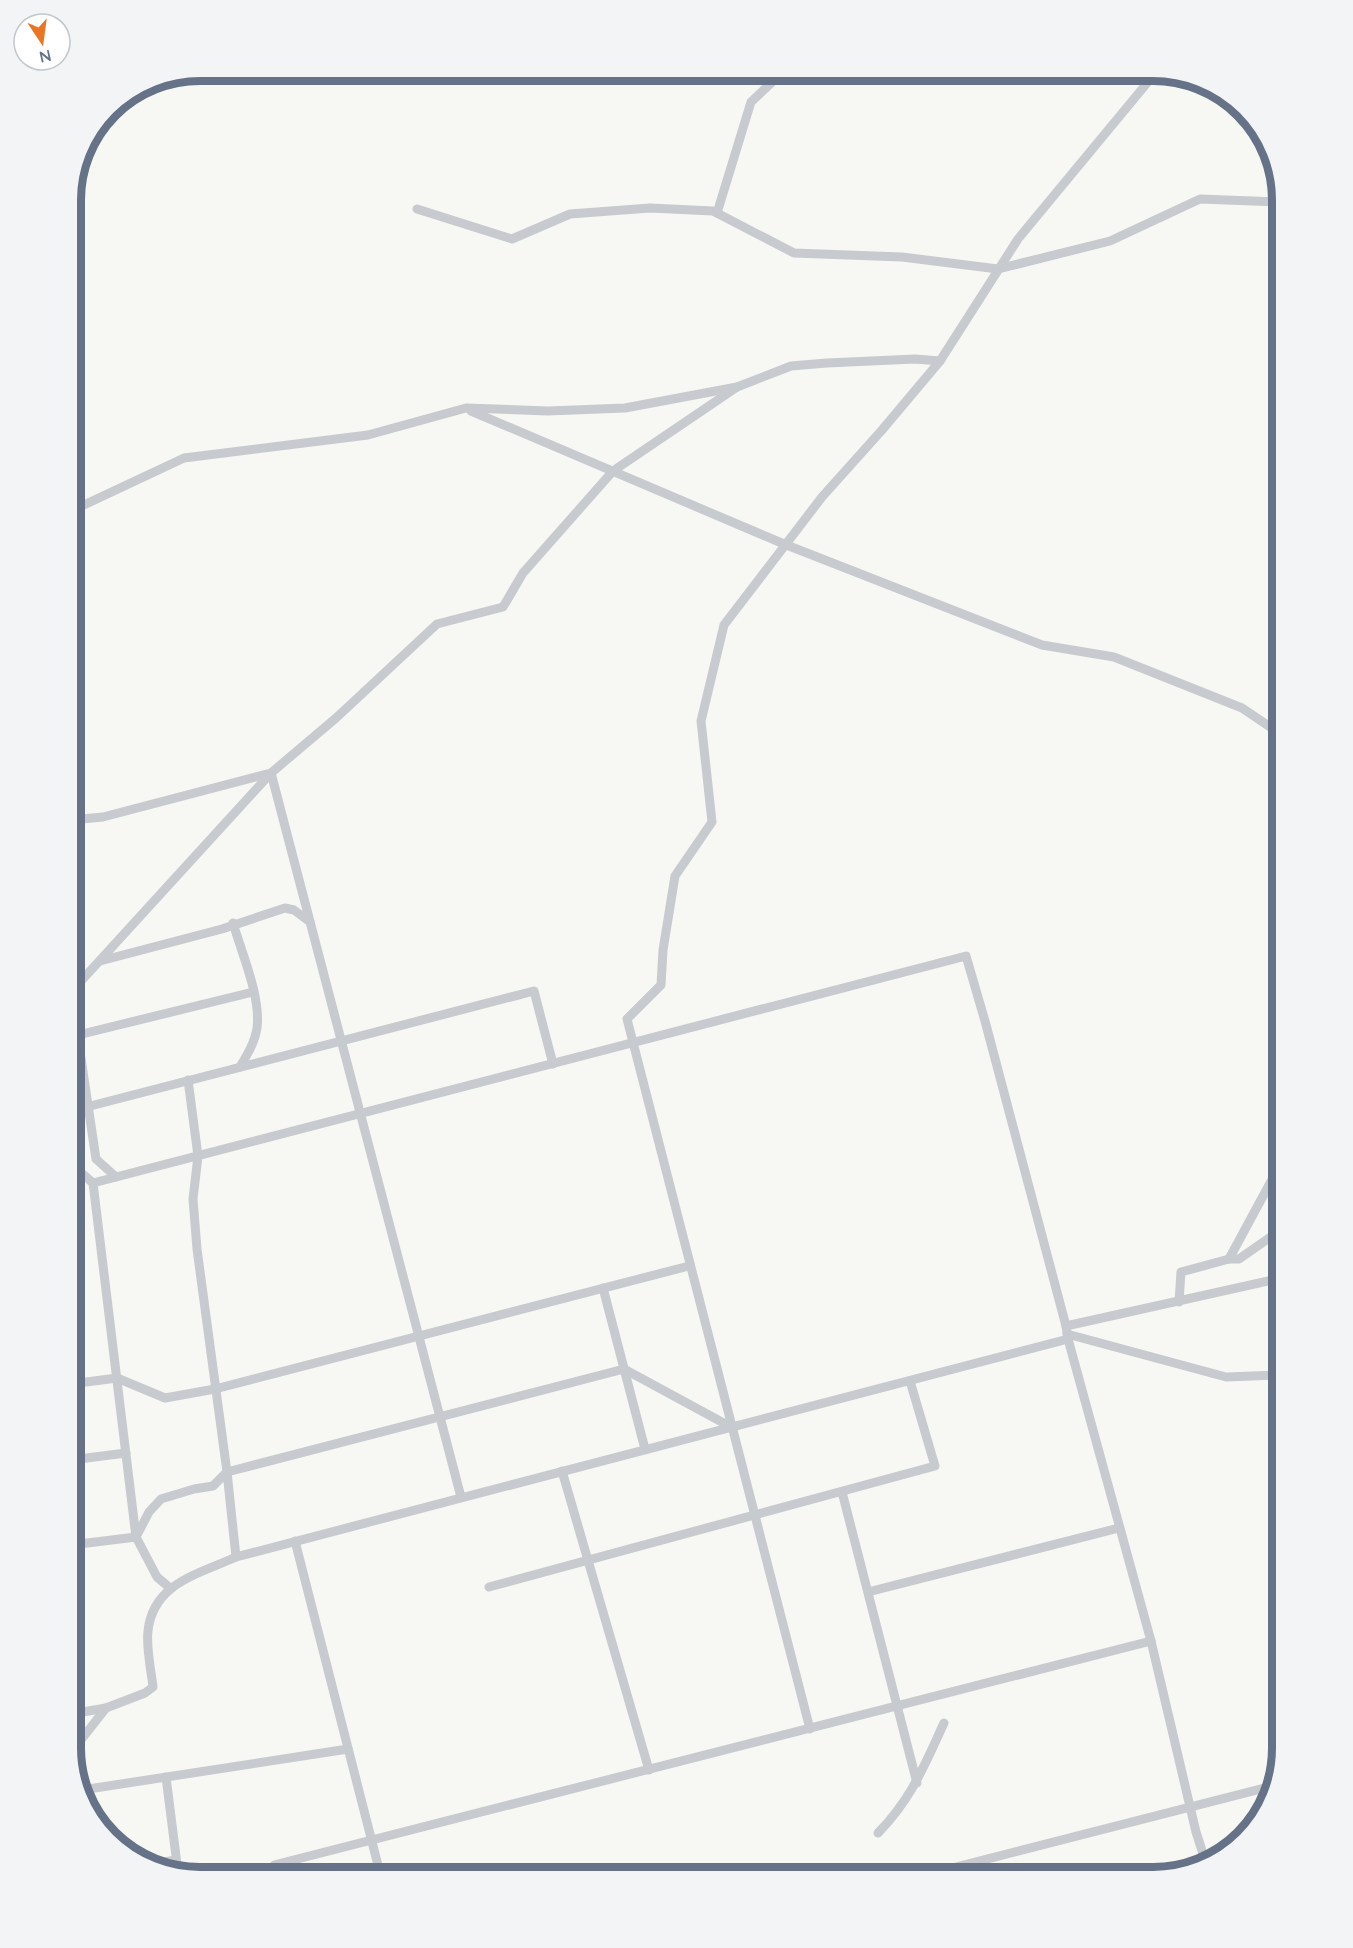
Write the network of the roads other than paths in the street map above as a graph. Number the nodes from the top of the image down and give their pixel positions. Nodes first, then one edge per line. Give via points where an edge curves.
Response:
1 (773, 81) edge
2 (1148, 81) edge
3 (1272, 202) edge
4 (417, 209) dead end
5 (717, 213) junction
6 (998, 270) junction
7 (940, 361) junction
8 (737, 387) junction
9 (466, 408) junction
10 (613, 471) junction
11 (81, 506) edge
12 (784, 544) junction
13 (1272, 728) edge
14 (271, 772) junction
15 (81, 819) edge
16 (310, 922) junction
17 (233, 923) junction
18 (99, 962) junction
19 (81, 981) edge
20 (253, 992) junction
21 (81, 1034) edge
22 (342, 1041) junction
23 (632, 1043) junction
24 (81, 1056) edge
25 (553, 1064) junction
26 (240, 1067) junction
27 (188, 1080) junction
28 (88, 1106) junction
29 (81, 1108) edge
30 (361, 1114) junction
31 (198, 1156) junction
32 (81, 1173) edge
33 (116, 1177) junction
34 (1272, 1179) edge
35 (93, 1183) junction
36 (1272, 1236) edge
37 (1229, 1259) junction
38 (689, 1266) junction
39 (1272, 1280) edge
40 (603, 1288) junction
41 (1179, 1302) junction
42 (1067, 1333) junction
43 (419, 1336) junction
44 (624, 1369) junction
45 (1272, 1375) edge
46 (117, 1378) junction
47 (910, 1381) junction
48 (81, 1383) edge
49 (215, 1389) junction
50 (440, 1417) junction
51 (731, 1427) junction
52 (645, 1449) junction
53 (126, 1453) junction
54 (81, 1459) edge
55 (562, 1471) junction
56 (227, 1472) junction
57 (842, 1492) junction
58 (460, 1497) junction
59 (754, 1514) junction
60 (1119, 1528) junction
61 (136, 1537) junction
62 (295, 1541) junction
63 (81, 1544) edge
64 (236, 1557) junction
65 (587, 1559) junction
66 (489, 1587) dead end
67 (170, 1588) junction
68 (868, 1593) junction
69 (1151, 1641) junction
70 (897, 1706) junction
71 (106, 1708) junction
72 (81, 1712) edge
73 (944, 1723) dead end
74 (810, 1729) junction
75 (81, 1740) edge
76 (348, 1749) junction
77 (649, 1770) junction
78 (166, 1777) junction
79 (917, 1783) junction
80 (1265, 1788) edge
81 (89, 1789) edge
82 (1191, 1808) junction
83 (878, 1833) dead end
84 (372, 1842) junction
85 (1204, 1855) edge
86 (176, 1860) junction
87 (165, 1862) edge
88 (177, 1865) edge
89 (274, 1867) edge
90 (378, 1867) edge
91 (957, 1867) edge

1 - 5 street via 751,102
2 - 6 street via 1018,239
3 - 6 street via 1200,199 1110,241
4 - 5 street via 512,238 570,214 650,208
5 - 6 street via 794,253 902,256
6 - 7 street
7 - 8 street via 791,366
7 - 12 street
8 - 9 street via 625,408
8 - 10 street
9 - 10 street
9 - 11 street via 368,435 184,458
10 - 12 street
10 - 14 street via 523,573 503,607 437,624
12 - 13 street via 1042,645 1114,657 1242,708
12 - 23 street via 724,625 701,721 712,822 675,876 661,985 627,1019
14 - 15 street via 103,817
14 - 16 street
14 - 18 street
16 - 17 street via 294,909 285,908
16 - 22 street
17 - 18 street
17 - 20 street
18 - 19 street
20 - 21 street
20 - 26 street via 257,1030
22 - 25 street via 534,991
22 - 26 street
22 - 30 street
23 - 25 street
23 - 38 street
23 - 42 street via 966,956
24 - 28 street
25 - 30 street
26 - 27 street
27 - 28 street
27 - 31 street
28 - 29 street
28 - 33 street via 96,1159
30 - 31 street
30 - 43 street
31 - 33 street
31 - 49 street via 193,1199
32 - 35 street
33 - 35 street
34 - 37 street
35 - 46 street
36 - 37 street via 1239,1259
37 - 41 street via 1181,1272
38 - 40 street
38 - 51 street
39 - 41 street
40 - 43 street
40 - 44 street
41 - 42 street
42 - 45 street via 1226,1377
42 - 47 street
42 - 60 street
43 - 49 street
43 - 50 street
44 - 50 street
44 - 51 street
44 - 52 street
46 - 48 street
46 - 49 street via 165,1398
46 - 53 street
47 - 51 street
47 - 57 street via 935,1466
49 - 56 street
50 - 56 street
50 - 58 street
51 - 52 street
51 - 59 street
52 - 55 street
53 - 54 street
53 - 61 street
55 - 58 street
55 - 65 street
56 - 61 street via 213,1486 161,1499
56 - 64 street
57 - 59 street
57 - 68 street
58 - 62 street
59 - 65 street
59 - 74 street
60 - 68 street
60 - 69 street
61 - 63 street
61 - 67 street via 157,1577
62 - 64 street
62 - 76 street
64 - 67 street
65 - 66 street
65 - 77 street
67 - 71 street via 156,1602 148,1631 153,1687
68 - 70 street
69 - 70 street
69 - 82 street
70 - 74 street
70 - 79 street
71 - 72 street
71 - 75 street
73 - 79 street
74 - 77 street
76 - 78 street
76 - 84 street
77 - 84 street
78 - 81 street
78 - 86 street
79 - 83 street
80 - 82 street
82 - 85 street
82 - 91 street
84 - 89 street
84 - 90 street
86 - 87 street
86 - 88 street

